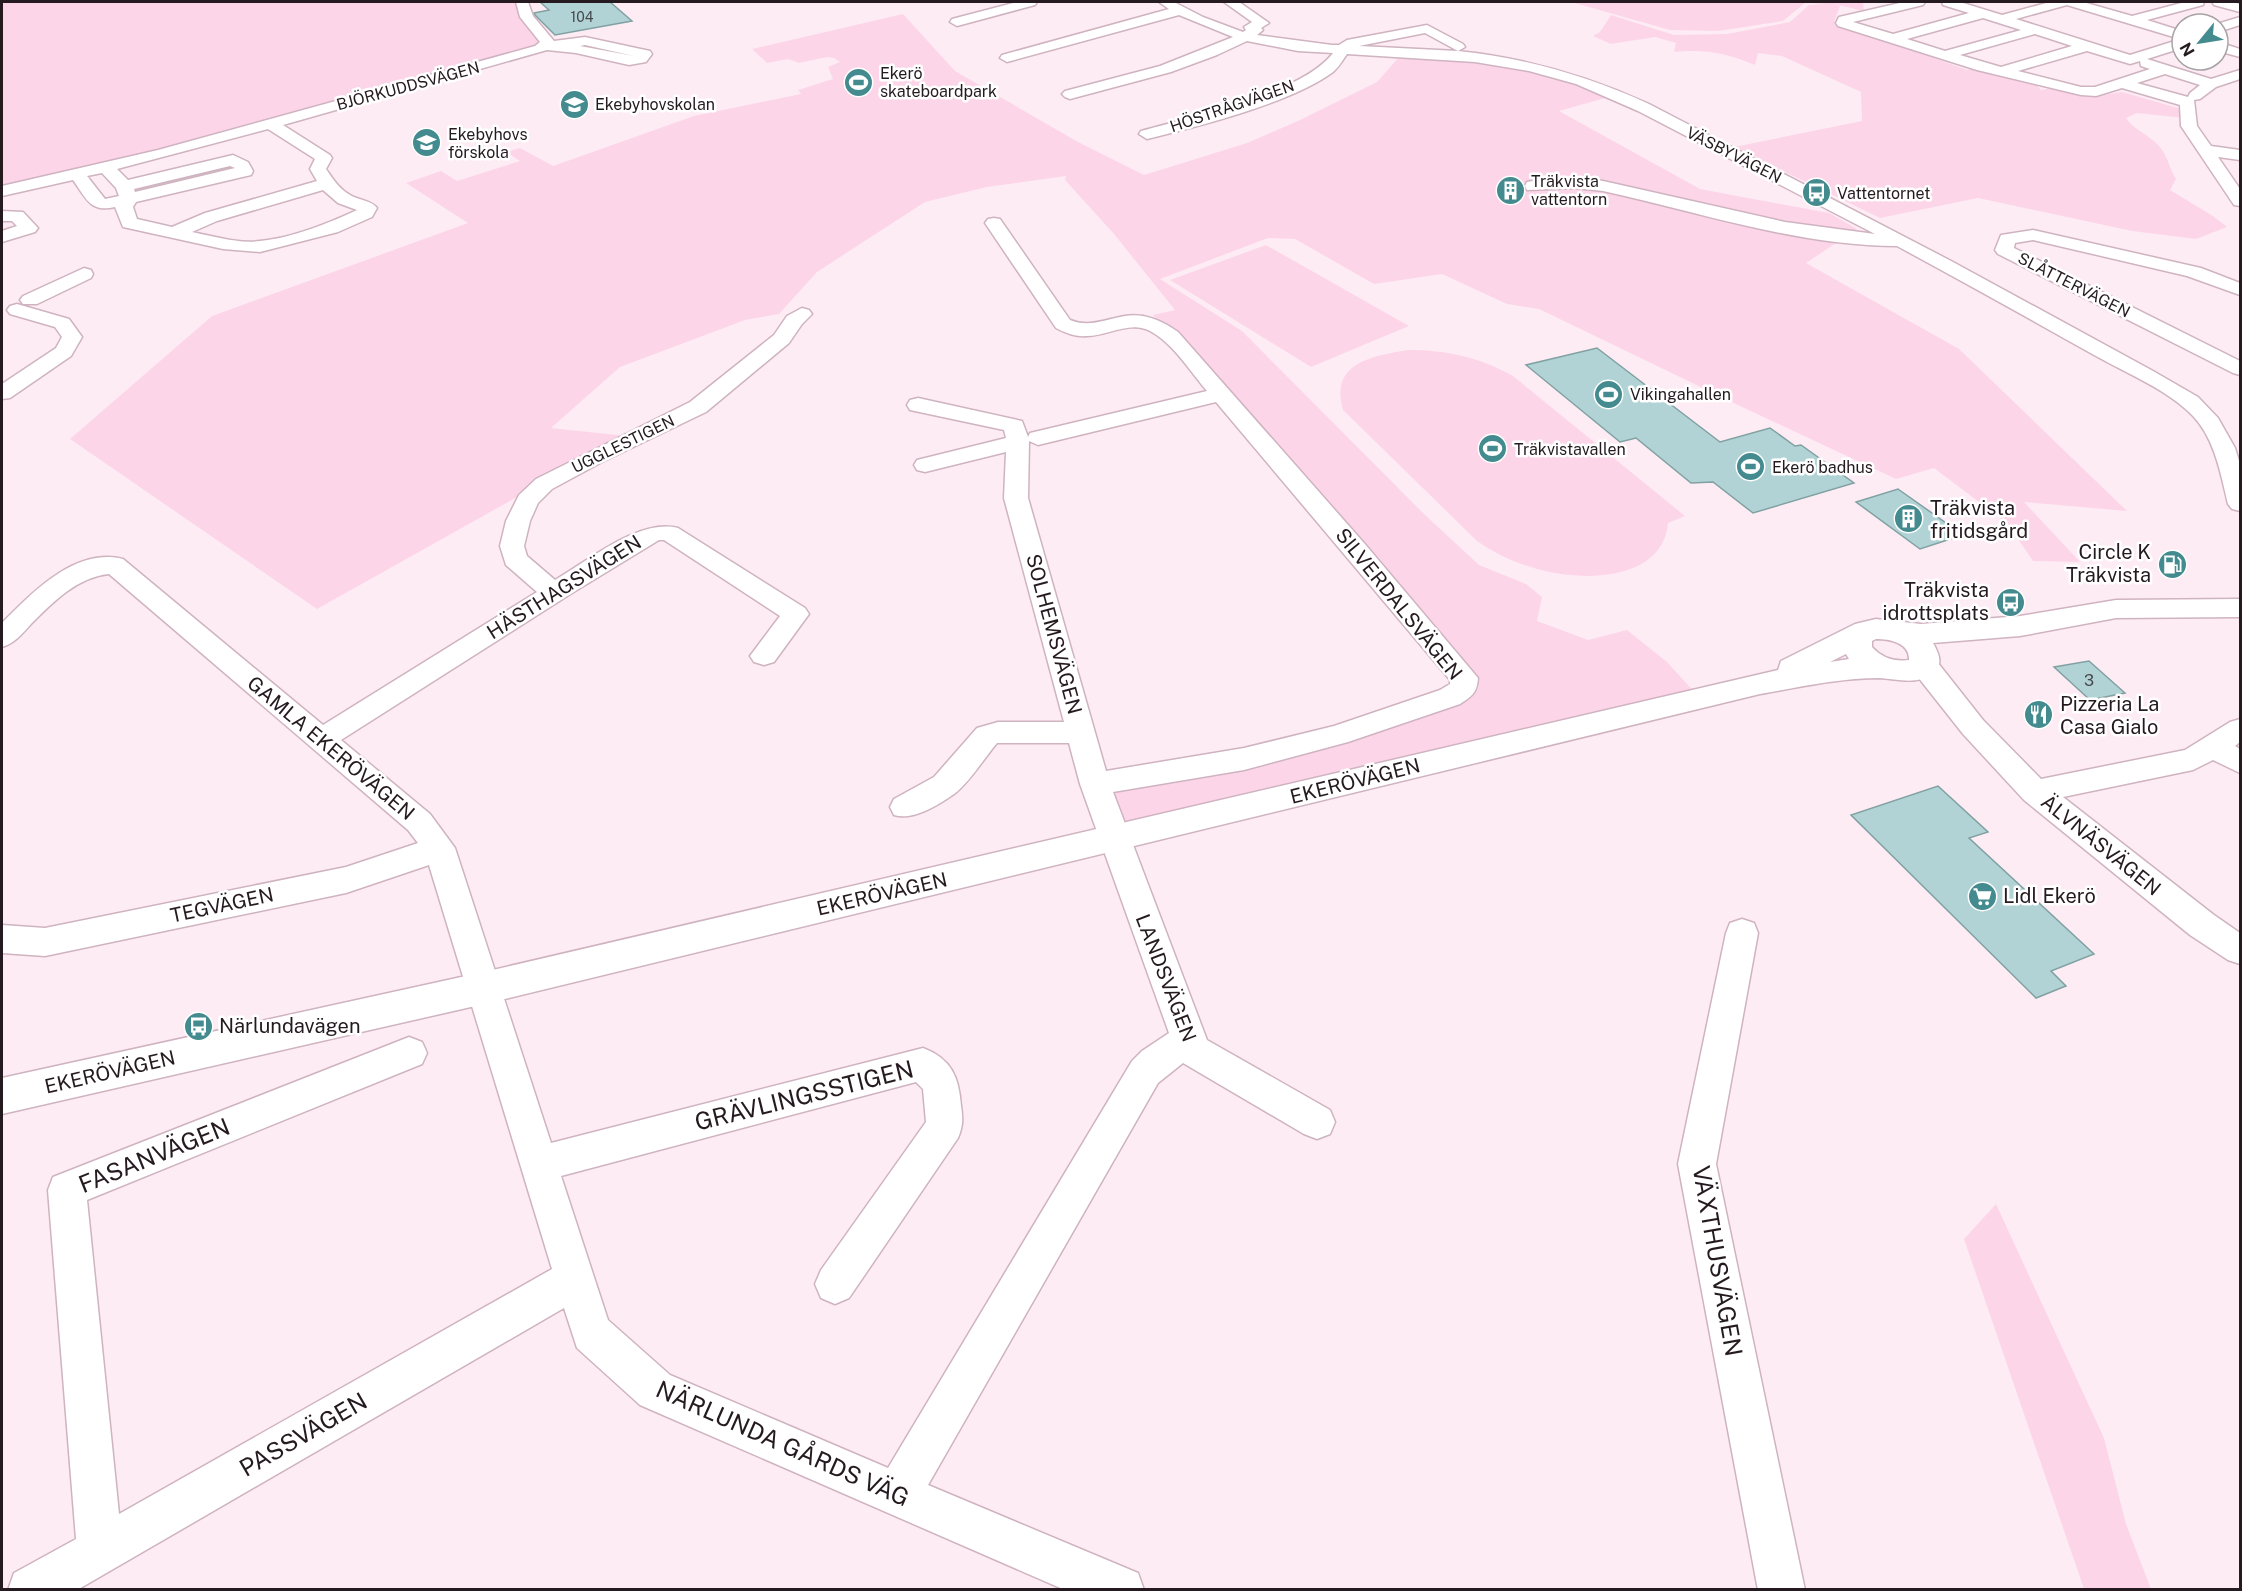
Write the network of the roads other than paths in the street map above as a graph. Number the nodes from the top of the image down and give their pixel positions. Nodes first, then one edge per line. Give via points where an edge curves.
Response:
1 (522, 2) edge
2 (1030, 2) edge
3 (1165, 2) edge
4 (1231, 2) edge
5 (1918, 2) edge
6 (1953, 2) edge
7 (2063, 2) edge
8 (2198, 2) edge
9 (2220, 2) edge
10 (2082, 3) edge
11 (2241, 8) edge
12 (1179, 11) junction
13 (1985, 14) junction
14 (2001, 19) junction
15 (2136, 21) junction
16 (957, 22) dead end
17 (2117, 22) junction
18 (2035, 30) junction
19 (2170, 31) edge
20 (2093, 34) junction
21 (1244, 38) junction
22 (1895, 38) junction
23 (545, 46) junction
24 (1458, 46) dead end
25 (2170, 47) edge
26 (1342, 51) junction
27 (1945, 55) junction
28 (649, 56) dead end
29 (1007, 58) dead end
30 (2132, 59) junction
31 (2165, 69) junction
32 (2001, 72) junction
33 (2241, 74) edge
34 (2217, 82) junction
35 (2125, 83) junction
36 (2241, 85) edge
37 (1070, 94) dead end
38 (1628, 101) junction
39 (2188, 102) junction
40 (271, 124) junction
41 (1712, 127) dead end
42 (1147, 134) dead end
43 (2206, 150) junction
44 (2241, 155) edge
45 (240, 158) dead end
46 (106, 167) junction
47 (77, 174) junction
48 (327, 184) junction
49 (1533, 186) dead end
50 (2, 191) edge
51 (127, 192) junction
52 (2241, 201) edge
53 (368, 208) junction
54 (388, 210) dead end
55 (2, 216) edge
56 (994, 223) dead end
57 (172, 232) junction
58 (2, 237) edge
59 (1902, 242) junction
60 (84, 274) dead end
61 (2241, 289) edge
62 (12, 307) edge
63 (802, 314) dead end
64 (2241, 369) edge
65 (2, 393) edge
66 (1222, 394) junction
67 (918, 405) dead end
68 (1023, 435) junction
69 (2233, 455) edge
70 (925, 465) dead end
71 (2241, 504) edge
72 (553, 591) junction
73 (2241, 608) edge
74 (2020, 626) junction
75 (1899, 632) junction
76 (1857, 637) junction
77 (2, 638) edge
78 (764, 656) dead end
79 (1907, 666) junction
80 (1760, 683) junction
81 (2241, 729) edge
82 (1081, 733) junction
83 (320, 740) junction
84 (2214, 748) junction
85 (2241, 762) edge
86 (1095, 784) junction
87 (2035, 792) junction
88 (905, 807) dead end
89 (1114, 839) junction
90 (439, 848) junction
91 (1742, 933) dead end
92 (2, 939) edge
93 (2241, 950) edge
94 (484, 988) junction
95 (1189, 1039) junction
96 (409, 1053) dead end
97 (2, 1096) edge
98 (1317, 1122) dead end
99 (537, 1164) junction
100 (574, 1279) junction
101 (836, 1284) dead end
102 (898, 1494) junction
103 (100, 1550) junction
104 (32, 1590) edge
105 (1121, 1590) edge
106 (1782, 1590) edge

1 - 23 street via 528,17 548,42
2 - 16 street
3 - 12 street, VÄSBYVÄGEN
4 - 21 street via 1262,23 1251,27 1256,30
5 - 22 street via 1843,23
6 - 13 street
7 - 14 street
8 - 15 street
9 - 11 street
10 - 17 street
12 - 21 street, VÄSBYVÄGEN
12 - 29 street
13 - 14 street
13 - 22 street
14 - 18 street
15 - 17 street
15 - 19 street
17 - 20 street
18 - 20 street
18 - 27 street
20 - 30 street
20 - 32 street
21 - 26 street, VÄSBYVÄGEN
21 - 37 street via 1191,59
22 - 27 street
23 - 28 street, BJÖRKUDDSVÄGEN via 629,61
23 - 40 street, BJÖRKUDDSVÄGEN
24 - 26 street via 1427,29 1347,44
25 - 30 street
26 - 38 street, VÄSBYVÄGEN via 1437,53 1523,65 1581,81
26 - 42 street, HÖSTRÅGVÄGEN via 1329,68 1292,88
27 - 32 street
30 - 31 street
30 - 35 street via 2144,64 2108,76
31 - 34 street
31 - 35 street
32 - 35 street via 2090,92
33 - 34 street
34 - 36 street
34 - 39 street
35 - 39 street
38 - 41 street via 1663,101
38 - 59 street, VÄSBYVÄGEN
39 - 43 street via 2190,126
40 - 46 street, BJÖRKUDDSVÄGEN
40 - 48 street via 324,158 318,169
43 - 44 street
43 - 52 street
45 - 51 street via 244,171
46 - 47 street, BJÖRKUDDSVÄGEN
46 - 51 street
47 - 50 street, BJÖRKUDDSVÄGEN
47 - 51 street via 103,205
48 - 53 street via 342,200
48 - 57 street
49 - 59 street via 1603,186 1811,233
51 - 57 street via 123,207 129,223
53 - 54 street
53 - 57 street via 355,219 332,228 260,247 234,259 223,252 223,244
55 - 58 street via 17,216 28,228
56 - 66 street, SILVERDALSVÄGEN via 1063,324 1081,331 1130,321 1160,326
59 - 69 street, VÄSBYVÄGEN via 2191,403
60 - 62 street
61 - 64 street, SLÅTTERVÄGEN via 2184,270 2033,235 2007,239 2004,249
62 - 65 street via 62,323 72,337 64,352
63 - 72 street, UGGLESTIGEN via 782,339 698,407 544,484 527,500 512,546 515,560
66 - 68 street
66 - 86 street, SILVERDALSVÄGEN via 1464,678 1463,689 1450,697 1338,735 1244,759
67 - 68 street
68 - 70 street
68 - 82 street, SOLHEMSVÄGEN via 1016,498
69 - 71 street, VÄSBYVÄGEN
72 - 78 street, HÄSTHAGSVÄGEN via 645,537 669,533 796,614
72 - 83 street, HÄSTHAGSVÄGEN
73 - 74 main road, EKERÖVÄGEN via 2116,609
74 - 75 main road, EKERÖVÄGEN via 1921,634
74 - 79 main road, EKERÖVÄGEN
75 - 76 main road, EKERÖVÄGEN via 1877,628
75 - 79 main road via 1918,644
76 - 79 main road via 1857,649 1862,655
76 - 80 main road, EKERÖVÄGEN
77 - 83 street, GAMLA EKERÖVÄGEN via 71,577 102,565 114,565
79 - 80 main road, EKERÖVÄGEN via 1846,670
79 - 87 street, ÄLVNÄSVÄGEN
80 - 89 main road, EKERÖVÄGEN
81 - 84 street
82 - 86 street, SOLHEMSVÄGEN
82 - 88 street via 987,735 945,785
83 - 90 street, GAMLA EKERÖVÄGEN via 419,822
84 - 85 street
84 - 87 street via 2193,759
86 - 89 street, SOLHEMSVÄGEN
87 - 93 street, ÄLVNÄSVÄGEN via 2202,925
89 - 94 main road, EKERÖVÄGEN
89 - 95 street, LANDSVÄGEN
90 - 92 street, TEGVÄGEN via 346,880 45,942
90 - 94 street, GAMLA EKERÖVÄGEN
91 - 106 street, VÄXTHUSVÄGEN via 1697,1164
94 - 97 main road, EKERÖVÄGEN
94 - 99 street, NÄRLUNDA GÅRDS VÄG
95 - 98 street, LANDSVÄGEN via 1193,1050
95 - 102 street via 1145,1072
96 - 103 street, FASANVÄGEN via 67,1190
99 - 100 street, NÄRLUNDA GÅRDS VÄG
99 - 101 street, GRÄVLINGSSTIGEN via 923,1064 940,1083 945,1126
100 - 102 street, NÄRLUNDA GÅRDS VÄG via 592,1333 655,1390
100 - 103 street, PASSVÄGEN
102 - 105 street, NÄRLUNDA GÅRDS VÄG
103 - 104 street, PASSVÄGEN

